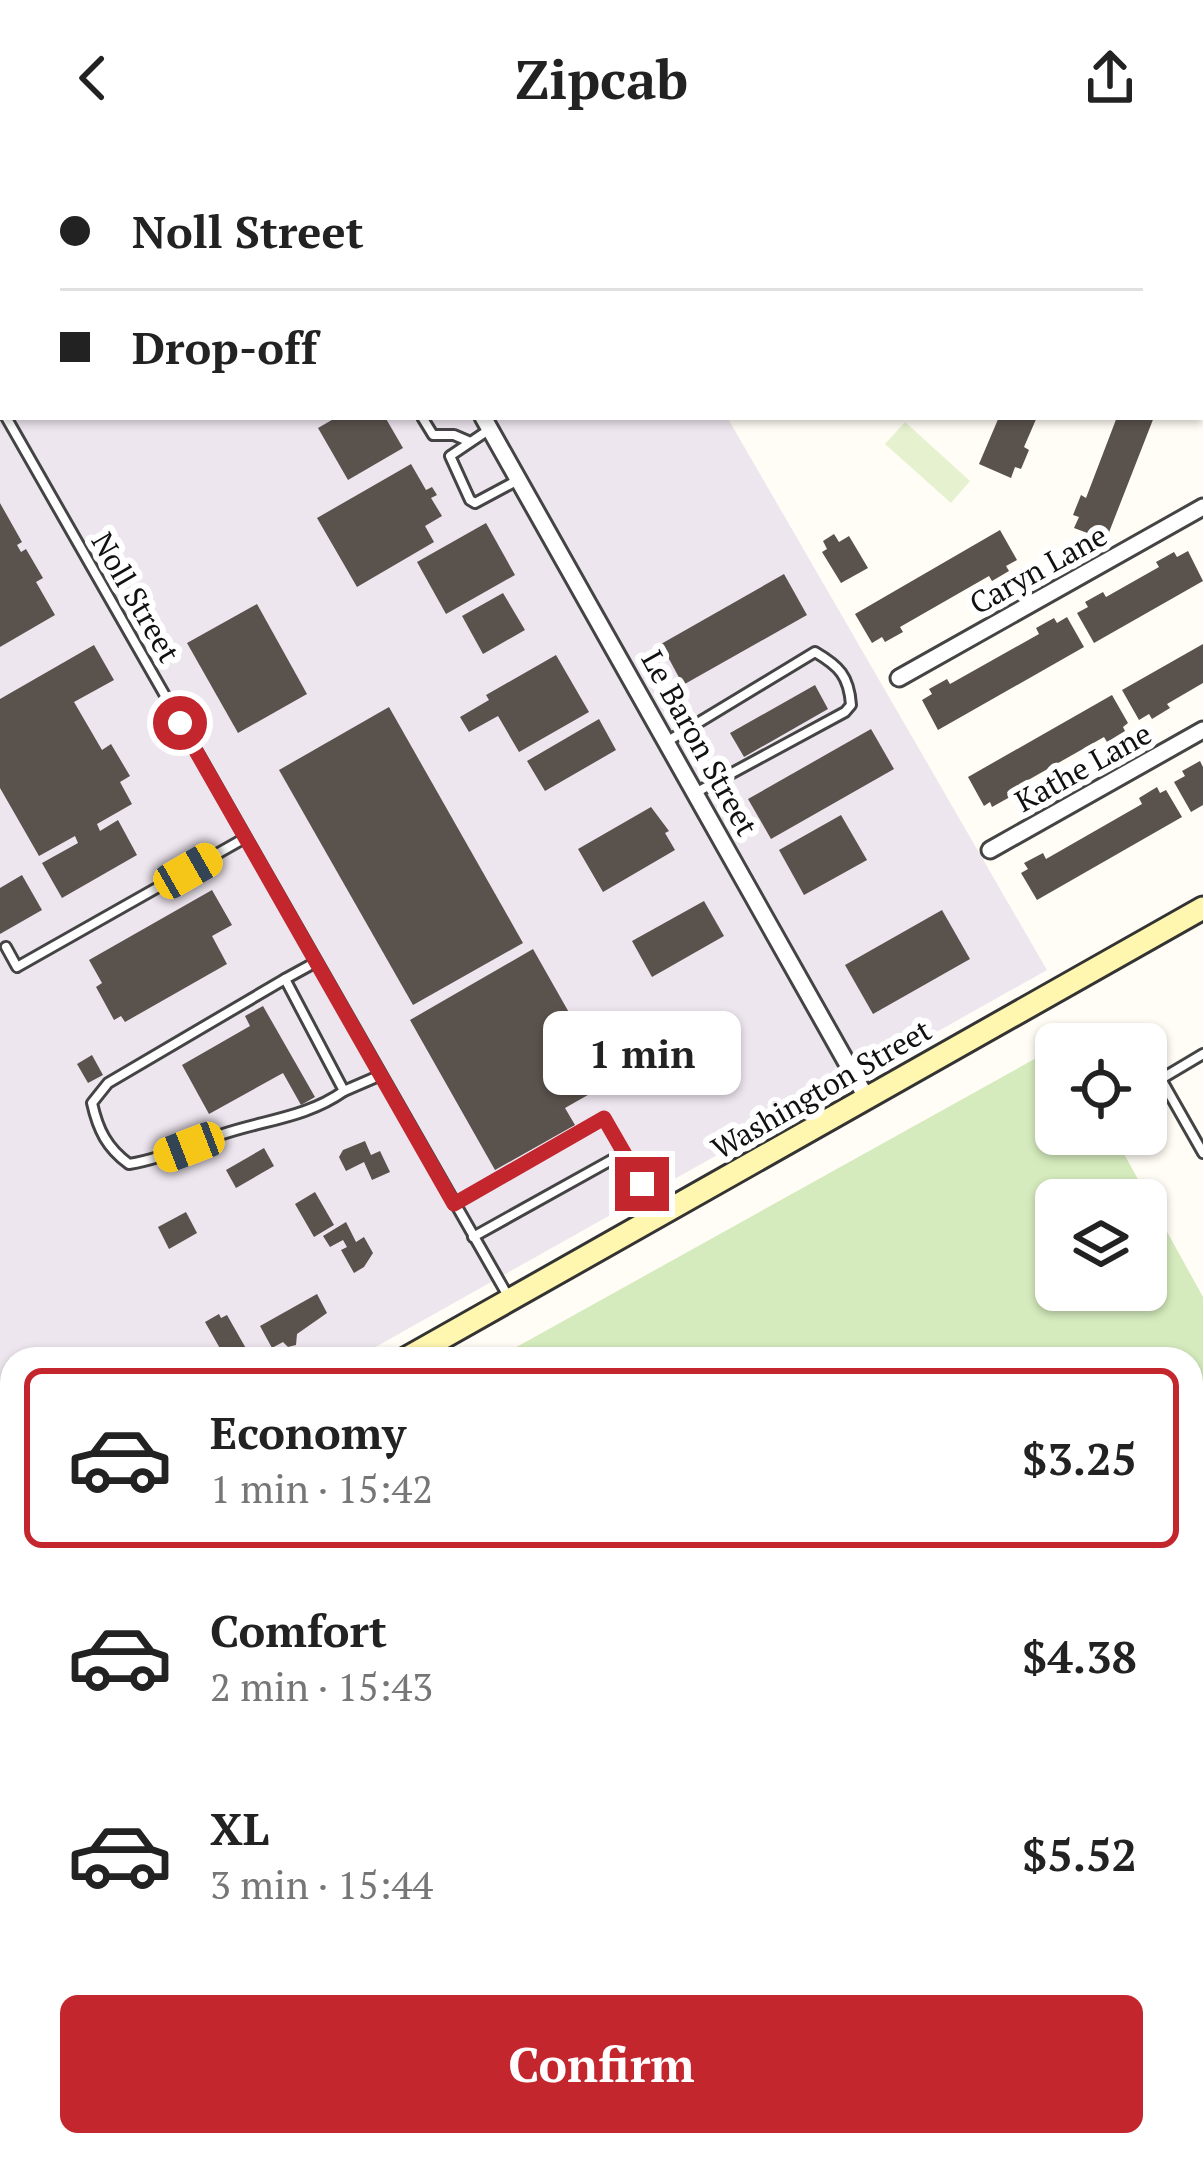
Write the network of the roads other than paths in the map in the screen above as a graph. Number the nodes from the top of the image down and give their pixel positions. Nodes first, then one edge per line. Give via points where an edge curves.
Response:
1 (9, 420) edge
2 (424, 420) edge
3 (486, 423) edge
4 (468, 441) junction
5 (519, 480) junction
6 (1203, 507) edge
7 (898, 678) dead end
8 (1203, 730) edge
9 (668, 741) junction
10 (698, 792) junction
11 (245, 838) junction
12 (990, 850) dead end
13 (1203, 908) edge
14 (6, 947) dead end
15 (316, 962) junction
16 (285, 979) junction
17 (1203, 1054) edge
18 (381, 1075) junction
19 (344, 1091) junction
20 (866, 1097) junction
21 (624, 1153) junction
22 (1203, 1153) edge
23 (454, 1204) junction
24 (659, 1215) junction
25 (473, 1237) junction
26 (510, 1300) junction
27 (426, 1347) edge

1 - 11 lane, Noll Street
2 - 4 lane via 433,436
3 - 4 lane
3 - 5 street, Le Baron Street
4 - 5 lane via 450,462 470,500
5 - 9 street, Le Baron Street
6 - 7 street, Caryn Lane
8 - 12 street, Kathe Lane
9 - 10 street, Le Baron Street
9 - 10 lane via 815,652 842,670 850,687 845,712
10 - 20 street, Le Baron Street
11 - 14 lane via 17,967
11 - 15 lane, Noll Street
13 - 20 main road, Washington Street
15 - 16 lane
15 - 18 lane, Noll Street
16 - 19 lane
16 - 19 lane via 108,1083 92,1103 97,1126 129,1164 294,1117
17 - 22 lane via 1160,1079
18 - 19 lane
18 - 23 lane, Noll Street
20 - 24 main road, Washington Street
21 - 23 lane via 604,1118
21 - 24 lane
21 - 25 lane
23 - 25 lane, Noll Street
24 - 26 main road, Washington Street
25 - 26 lane, Noll Street
26 - 27 main road, Washington Street

